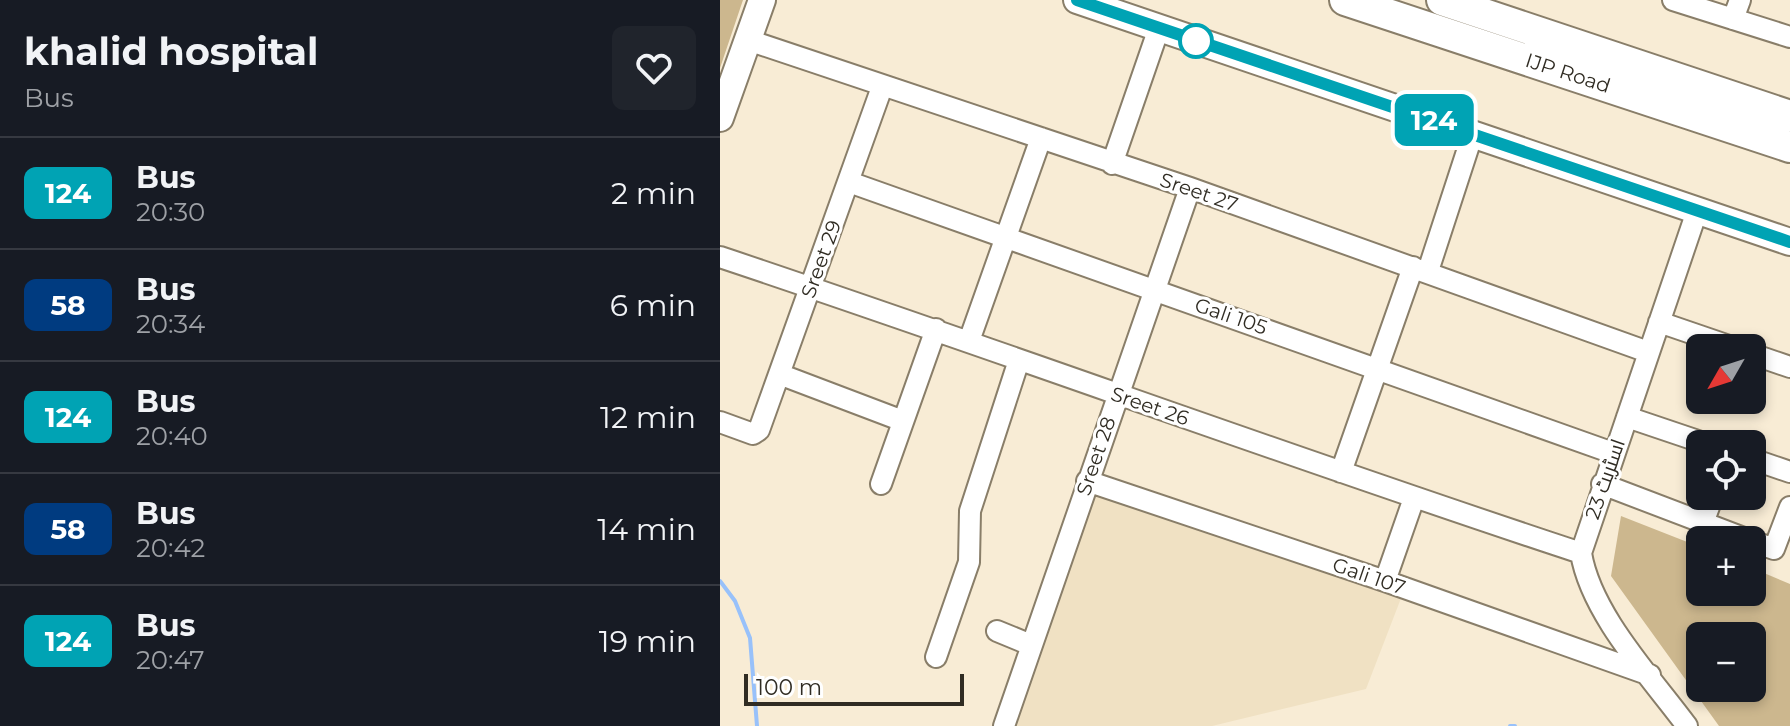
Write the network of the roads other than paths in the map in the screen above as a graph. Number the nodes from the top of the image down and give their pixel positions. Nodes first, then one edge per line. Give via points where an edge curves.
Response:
1 (762, 0) edge
2 (1077, 0) edge
3 (1345, 0) edge
4 (1442, 0) edge
5 (1673, 0) edge
6 (1736, 10) edge
7 (1159, 28) junction
8 (1790, 37) edge
9 (748, 40) junction
10 (882, 87) junction
11 (1734, 112) junction
12 (1790, 116) edge
13 (720, 118) edge
14 (1473, 133) junction
15 (1041, 138) junction
16 (1790, 147) edge
17 (1112, 164) junction
18 (849, 182) junction
19 (1190, 188) junction
20 (1697, 211) junction
21 (1007, 236) junction
22 (1790, 242) edge
23 (720, 257) edge
24 (1421, 269) junction
25 (811, 287) junction
26 (1154, 288) junction
27 (1659, 322) junction
28 (936, 329) junction
29 (1694, 334) edge
30 (969, 341) junction
31 (1648, 352) junction
32 (1766, 359) edge
33 (1019, 360) junction
34 (1377, 367) junction
35 (1790, 367) edge
36 (779, 374) junction
37 (1117, 395) junction
38 (1627, 417) junction
39 (903, 421) junction
40 (720, 422) edge
41 (1686, 437) edge
42 (1613, 453) junction
43 (1766, 464) edge
44 (1341, 472) junction
45 (1790, 472) edge
46 (1087, 481) junction
47 (881, 484) dead end
48 (1602, 484) junction
49 (1414, 498) junction
50 (1790, 507) edge
51 (1708, 510) edge
52 (1703, 523) junction
53 (1711, 526) edge
54 (1766, 546) edge
55 (1581, 553) junction
56 (1385, 581) junction
57 (997, 631) dead end
58 (1031, 645) junction
59 (936, 657) dead end
60 (1650, 675) junction
61 (1004, 726) edge
62 (1687, 726) edge

1 - 9 main road
2 - 7 main road
3 - 11 highway, IJP Road
4 - 11 highway, IJP Road
5 - 6 street
6 - 8 street
7 - 14 main road
7 - 17 street
9 - 10 street, Sreet 27
9 - 13 main road
10 - 15 street, Sreet 27
10 - 18 street, Sreet 29
11 - 12 highway, IJP Road
11 - 16 highway, IJP Road
14 - 20 main road
14 - 24 street
15 - 17 street, Sreet 27
15 - 21 street
17 - 19 street, Sreet 27
18 - 21 street, Gali 105
18 - 25 street, Sreet 29
19 - 24 street, Sreet 27
19 - 26 street, Sreet 28
20 - 22 main road
20 - 27 street, اسٹریٹ 23
21 - 26 street, Gali 105
21 - 30 street
23 - 25 street, Sreet 26
24 - 31 street, Sreet 27
24 - 34 street
25 - 28 street, Sreet 26
25 - 36 street, Sreet 29
26 - 34 street, Gali 105
26 - 37 street, Sreet 28
27 - 29 street
27 - 31 street, اسٹریٹ 23
28 - 30 street, Sreet 26
28 - 39 street
30 - 33 street, Sreet 26
31 - 38 street, اسٹریٹ 23
32 - 35 street
33 - 37 street, Sreet 26
33 - 59 street via 970,511 969,562
34 - 42 street, Gali 105
34 - 44 street
36 - 39 street
36 - 40 street, Sreet 29 via 759,430 753,434
37 - 44 street, Sreet 26
37 - 46 street, Sreet 28
38 - 41 street
38 - 42 street, اسٹریٹ 23
39 - 47 street
42 - 48 street, اسٹریٹ 23
43 - 45 street
44 - 49 street, Sreet 26
46 - 56 street, Gali 107
46 - 58 street, Sreet 28
48 - 52 street
48 - 55 street, اسٹریٹ 23
49 - 55 street, Sreet 26
49 - 56 street
50 - 54 street via 1774,549
51 - 52 street
52 - 53 street
55 - 60 street via 1584,574 1605,614
56 - 60 street, Gali 107
57 - 58 street
58 - 61 street, Sreet 28
60 - 62 street

